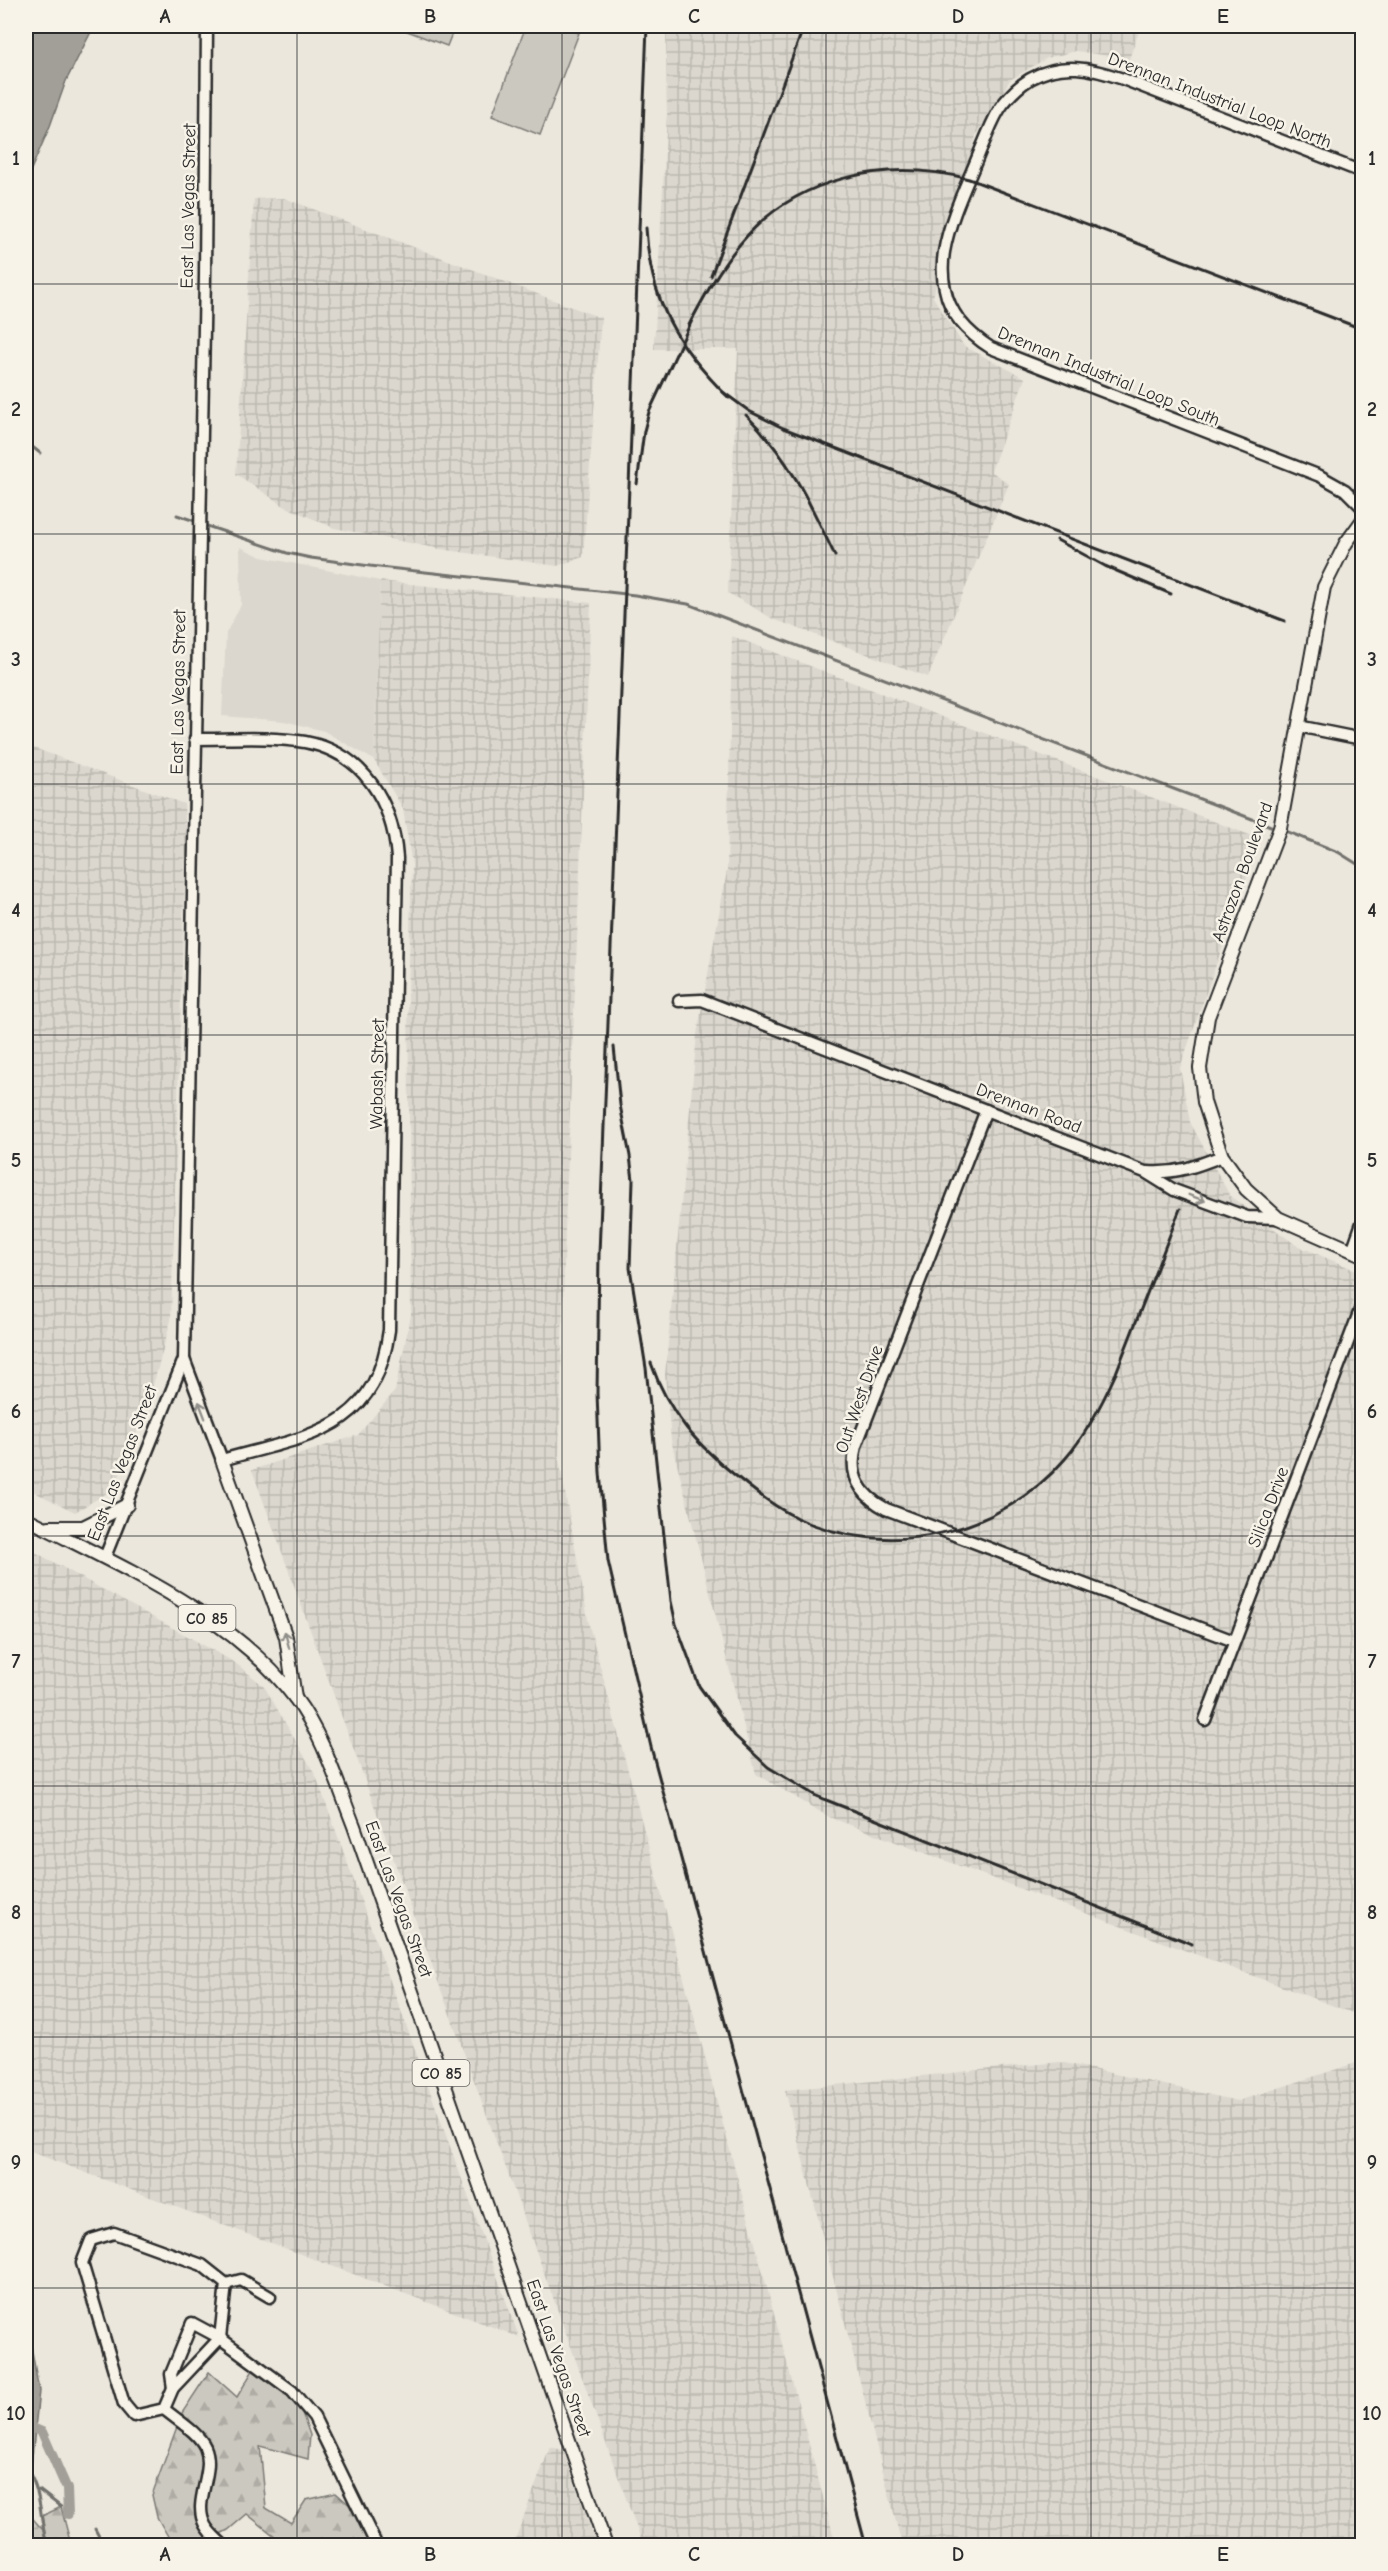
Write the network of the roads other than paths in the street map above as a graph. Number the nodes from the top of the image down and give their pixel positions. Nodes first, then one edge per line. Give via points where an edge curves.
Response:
1 (207, 26) edge
2 (973, 169) joint
3 (1362, 172) edge
4 (1362, 507) edge
5 (1362, 521) edge
6 (1298, 726) junction
7 (195, 739) junction
8 (1362, 739) edge
9 (679, 1001) dead end
10 (986, 1110) junction
11 (1222, 1156) junction
12 (1145, 1172) junction
13 (1278, 1218) junction
14 (1362, 1223) edge
15 (1357, 1253) edge
16 (1362, 1305) edge
17 (184, 1359) junction
18 (222, 1460) junction
19 (127, 1505) junction
20 (26, 1518) edge
21 (43, 1527) junction
22 (105, 1557) junction
23 (1234, 1641) junction
24 (295, 1698) junction
25 (1205, 1720) dead end
26 (226, 2284) junction
27 (270, 2297) dead end
28 (220, 2338) junction
29 (173, 2388) junction
30 (164, 2409) junction
31 (224, 2546) edge
32 (377, 2546) edge
33 (606, 2546) edge

1 - 7 street, East Las Vegas Street
2 - 3 street, Drennan Industrial Loop North via 997,114 1010,96 1039,75 1072,67 1123,79
2 - 4 street, Drennan Industrial Loop South via 948,236 942,265 949,303 971,334 1005,355 1320,476 1340,486
5 - 6 main road, Astrozon Boulevard via 1324,587
6 - 8 street
6 - 11 main road, Astrozon Boulevard via 1286,806 1274,847 1203,1037 1204,1102
7 - 17 street, East Las Vegas Street
7 - 18 street, Wabash Street via 292,740 345,759 369,780 386,806 398,858 389,1330 384,1363 367,1395 327,1428
9 - 10 street, Drennan Road via 702,1000
10 - 12 street, Drennan Road
10 - 23 street, Out West Drive via 856,1446 855,1481 868,1498 886,1509
11 - 12 street via 1180,1171
11 - 13 main road, Astrozon Boulevard via 1246,1189
12 -> 13 street, Drennan Road via 1174,1190 1247,1217
13 - 15 main road, Drennan Road
14 - 15 street
16 - 23 street, Silica Drive
18 -> 17 street, East Las Vegas Street
17 - 19 street, East Las Vegas Street
24 -> 18 main road via 286,1637
19 - 21 main road via 82,1527
19 - 22 street, East Las Vegas Street
20 - 21 main road, CO 85
21 - 22 main road, CO 85
22 - 24 main road, East Las Vegas Street / CO 85 via 217,1625 263,1663
23 - 25 street, Silica Drive
24 - 33 main road, East Las Vegas Street / CO 85 via 319,1739 354,1826
26 - 27 street via 241,2280
26 - 28 street
26 - 30 street via 202,2265 114,2233 91,2240 82,2263 124,2404 134,2416
28 - 29 street
28 - 29 street via 192,2323 171,2374
28 - 32 street via 292,2391 314,2417
29 - 30 street
30 - 31 street via 201,2440 206,2449 208,2470 201,2512 206,2527

